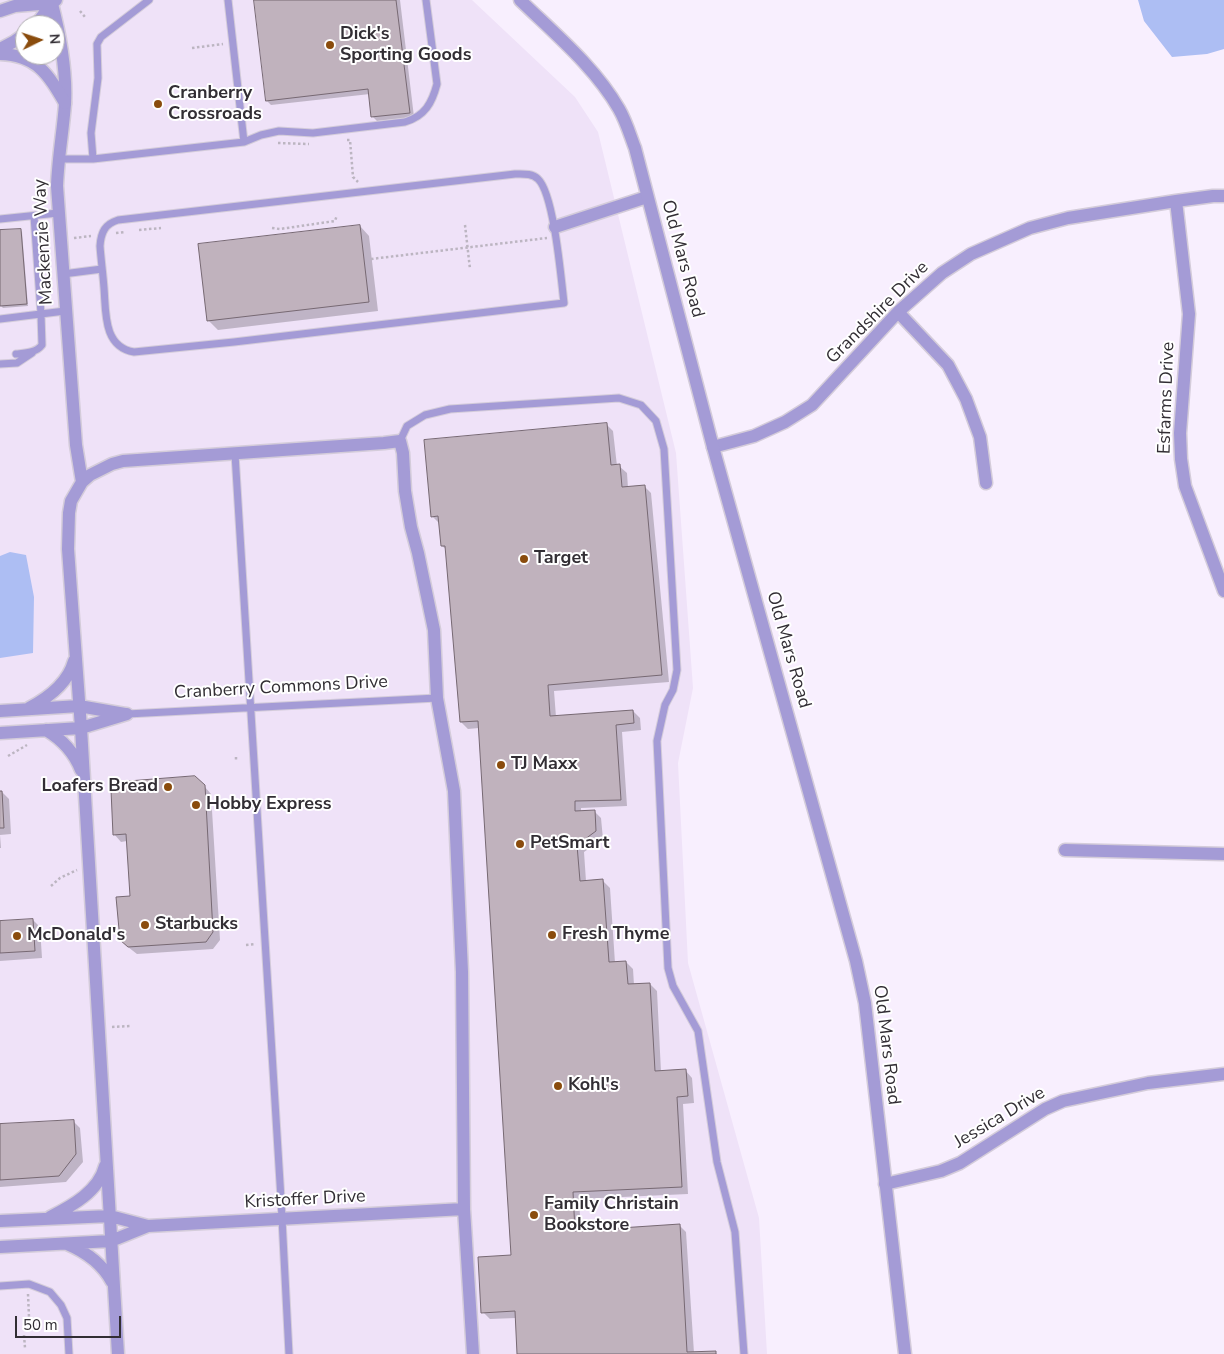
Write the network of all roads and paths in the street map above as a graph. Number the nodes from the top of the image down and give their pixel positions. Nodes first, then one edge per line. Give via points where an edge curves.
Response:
1 (150, 0) edge
2 (228, 0) edge
3 (426, 0) edge
4 (520, 0) edge
5 (53, 1) edge
6 (0, 11) edge
7 (80, 11) dead end
8 (43, 15) edge
9 (84, 17) dead end
10 (15, 41) edge
11 (223, 44) dead end
12 (0, 48) edge
13 (192, 48) dead end
14 (0, 54) edge
15 (65, 103) junction
16 (244, 142) junction
17 (350, 145) dead end
18 (58, 158) junction
19 (94, 159) junction
20 (360, 185) dead end
21 (1224, 196) edge
22 (647, 197) junction
23 (1176, 201) junction
24 (58, 213) junction
25 (337, 215) dead end
26 (34, 216) junction
27 (0, 219) edge
28 (465, 225) dead end
29 (554, 227) junction
30 (161, 228) dead end
31 (272, 228) dead end
32 (140, 230) dead end
33 (124, 232) dead end
34 (113, 234) dead end
35 (93, 236) dead end
36 (73, 238) dead end
37 (547, 238) dead end
38 (468, 248) junction
39 (370, 259) dead end
40 (102, 269) junction
41 (470, 269) dead end
42 (63, 274) junction
43 (65, 312) junction
44 (898, 312) junction
45 (41, 314) junction
46 (0, 319) edge
47 (35, 351) junction
48 (16, 354) dead end
49 (0, 364) edge
50 (400, 440) junction
51 (713, 447) junction
52 (235, 454) junction
53 (82, 482) junction
54 (986, 483) dead end
55 (1224, 591) edge
56 (76, 656) junction
57 (436, 698) junction
58 (79, 706) junction
59 (252, 708) junction
60 (25, 709) junction
61 (0, 711) edge
62 (127, 714) junction
63 (80, 728) junction
64 (46, 730) junction
65 (0, 733) edge
66 (31, 742) dead end
67 (8, 756) dead end
68 (236, 757) dead end
69 (236, 762) dead end
70 (84, 777) junction
71 (1065, 850) dead end
72 (1224, 854) edge
73 (80, 868) dead end
74 (51, 886) dead end
75 (258, 944) dead end
76 (246, 945) dead end
77 (1224, 1074) edge
78 (106, 1158) junction
79 (885, 1184) junction
80 (464, 1209) junction
81 (110, 1216) junction
82 (47, 1219) junction
83 (282, 1219) junction
84 (0, 1221) edge
85 (148, 1226) junction
86 (111, 1241) junction
87 (67, 1244) junction
88 (0, 1247) edge
89 (27, 1284) junction
90 (0, 1286) edge
91 (114, 1288) junction
92 (29, 1317) dead end
93 (24, 1335) dead end
94 (24, 1348) dead end
95 (69, 1354) edge
96 (118, 1354) edge
97 (289, 1354) edge
98 (473, 1354) edge
99 (744, 1354) edge
100 (905, 1354) edge

1 - 19 lane via 101,36 97,44 98,78 91,133
2 - 16 lane
3 - 16 lane via 437,84 429,106 422,113 405,122 314,133 279,131 261,134
4 - 22 street, Old Mars Road via 583,62 620,110 632,139
5 - 6 street
5 - 8 street
5 - 15 street, Mackenzie Way via 64,71
7 - 9 path
10 - 12 street
11 - 13 path
14 - 15 street via 32,62 46,74
15 - 18 street, Mackenzie Way
16 - 19 lane
17 - 20 path via 353,177
18 - 19 lane
18 - 24 street, Mackenzie Way
21 - 23 street, Grandshire Drive
22 - 29 street
22 - 51 street, Old Mars Road
23 - 44 street, Grandshire Drive via 1068,218 1030,228 956,263
23 - 55 street, Esfarms Drive via 1189,314 1180,434 1182,459 1186,486
24 - 26 lane
24 - 42 street, Mackenzie Way
25 - 31 path via 335,221
26 - 27 lane
26 - 45 lane
28 - 38 path
29 - 40 lane via 539,180 528,174 515,174 118,220 107,225 101,235
29 - 40 lane via 564,303 134,352 121,348 109,332
30 - 32 path
33 - 34 path
35 - 36 path
37 - 38 path
38 - 39 path
38 - 41 path
40 - 42 lane
42 - 43 street, Mackenzie Way
43 - 45 lane
43 - 53 street, Mackenzie Way
44 - 51 street, Grandshire Drive via 812,405 754,436
44 - 54 street via 948,365 966,399 980,437
45 - 46 lane
45 - 47 lane via 42,345
47 - 48 lane
47 - 49 lane via 17,363
50 - 52 street
50 - 57 street via 411,527 434,630
50 - 99 lane via 407,426 425,415 450,409 620,398 641,404 656,421 664,449 677,670 657,741 668,968 673,986 698,1031 717,1162 735,1232
51 - 79 street, Old Mars Road via 856,961 865,1003
52 - 53 street via 123,461 90,475
52 - 59 lane
53 - 56 street via 71,501 69,513 68,549
56 - 58 street
56 - 60 street via 72,668 58,687
57 - 59 lane, Cranberry Commons Drive
57 - 80 street via 454,792 462,972
58 - 60 street, Cranberry Commons Drive
58 - 62 street, Cranberry Commons Drive
58 - 63 street
59 - 62 lane, Cranberry Commons Drive
59 - 83 lane
60 - 61 street, Cranberry Commons Drive
62 - 63 street, Cranberry Commons Drive
63 - 64 street, Cranberry Commons Drive
63 - 70 street
64 - 65 street, Cranberry Commons Drive
64 - 70 street via 62,740 78,762
66 - 67 path
68 - 69 path
70 - 78 street
71 - 72 street
73 - 74 path
75 - 76 path
77 - 79 street, Jessica Drive via 1148,1082 1063,1101 1045,1108 960,1163 941,1171
78 - 81 street
78 - 82 street via 104,1171 90,1192
79 - 100 street, Old Mars Road
80 - 83 street, Kristoffer Drive
80 - 98 street
81 - 82 street, Kristoffer Drive
81 - 85 street, Kristoffer Drive
81 - 86 street
82 - 84 street, Kristoffer Drive
83 - 85 street, Kristoffer Drive
83 - 97 lane
85 - 86 street, Kristoffer Drive
86 - 87 street, Kristoffer Drive
86 - 91 street
87 - 88 street, Kristoffer Drive
87 - 91 street via 98,1263
89 - 90 lane
89 - 92 path
89 - 95 lane via 50,1292 61,1305 67,1318
91 - 96 street
93 - 94 path

